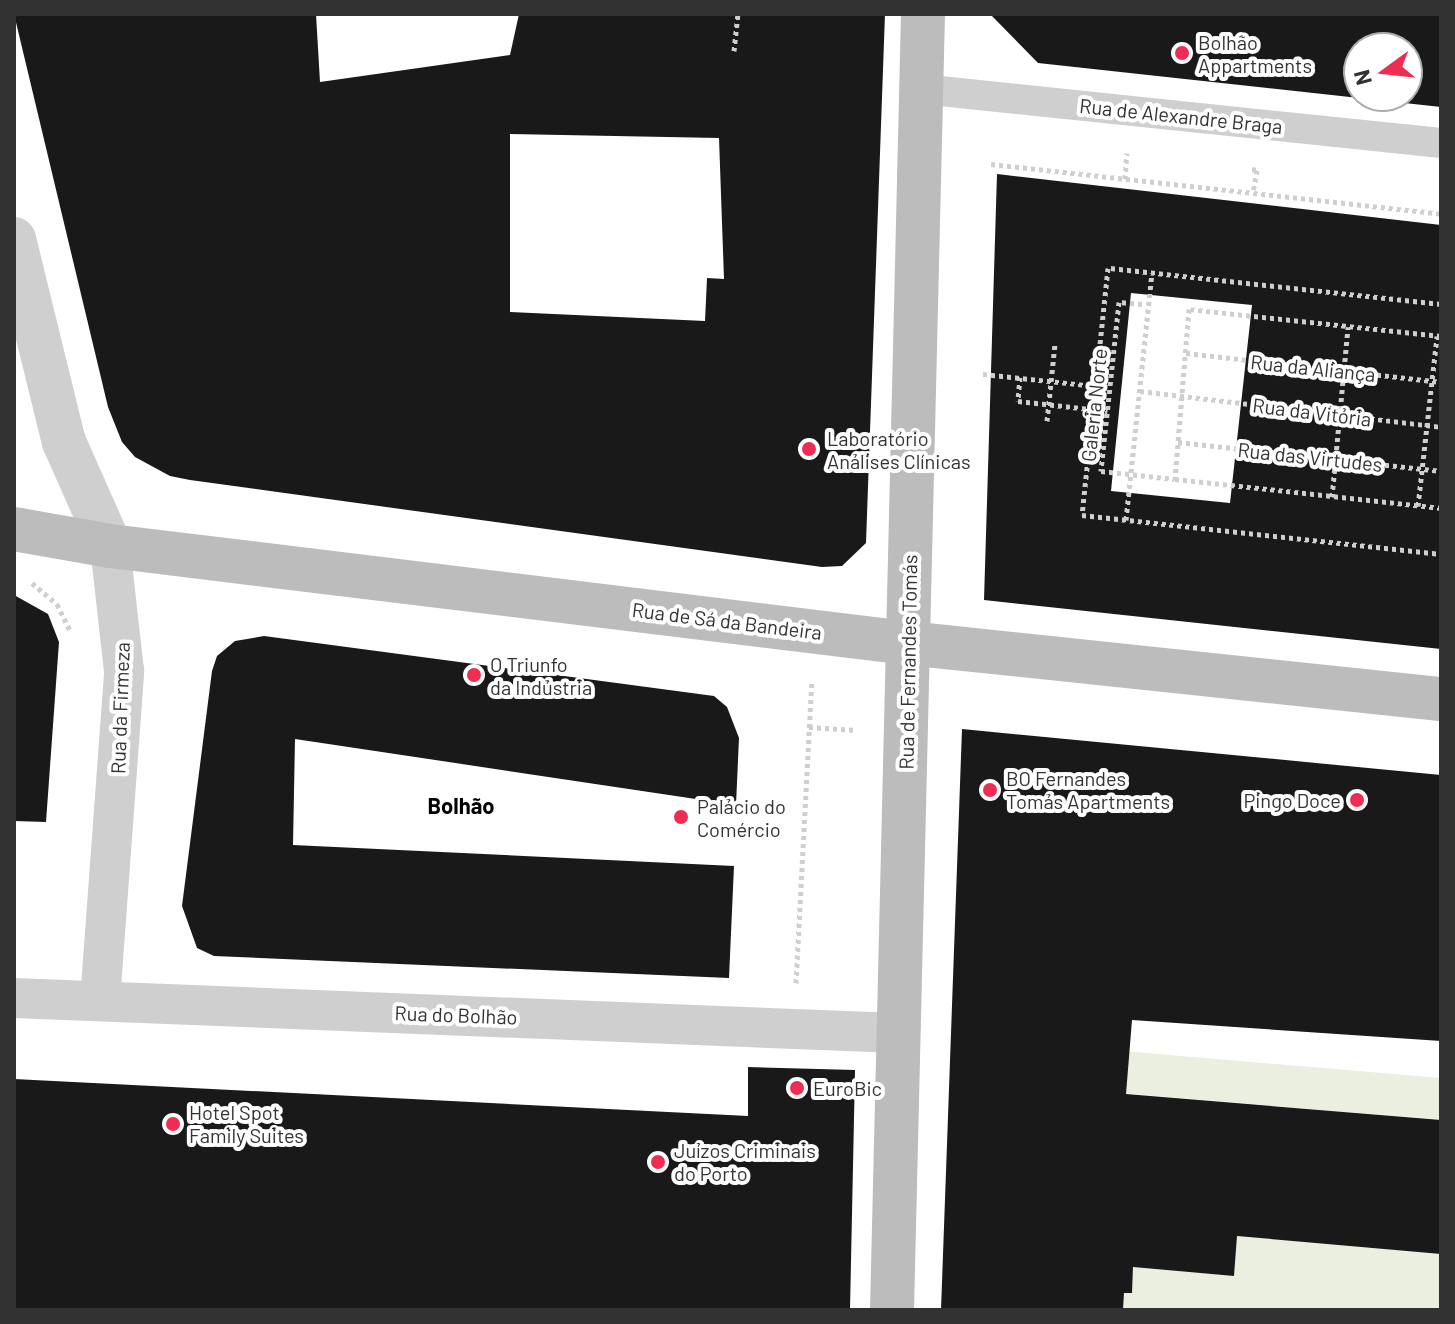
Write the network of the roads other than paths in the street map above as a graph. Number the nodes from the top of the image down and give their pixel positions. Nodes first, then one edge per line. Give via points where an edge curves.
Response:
1 (923, 14) edge
2 (921, 89) junction
3 (1441, 143) edge
4 (14, 239) edge
5 (14, 529) edge
6 (110, 546) junction
7 (907, 643) junction
8 (1441, 699) edge
9 (14, 998) edge
10 (100, 1001) junction
11 (898, 1033) junction
12 (892, 1310) edge

1 - 2 main road, Rua de Fernandes Tomás
2 - 3 street, Rua de Alexandre Braga
2 - 7 main road, Rua de Fernandes Tomás
4 - 6 street, Rua da Firmeza via 64,442
5 - 6 main road, Rua de Sá da Bandeira
6 - 7 main road, Rua de Sá da Bandeira
6 - 10 street, Rua da Firmeza via 124,671
7 - 8 main road, Rua de Sá da Bandeira
7 - 11 main road, Rua de Fernandes Tomás
9 - 10 street, Rua do Bolhão
10 - 11 street, Rua do Bolhão
11 - 12 main road, Rua de Fernandes Tomás

